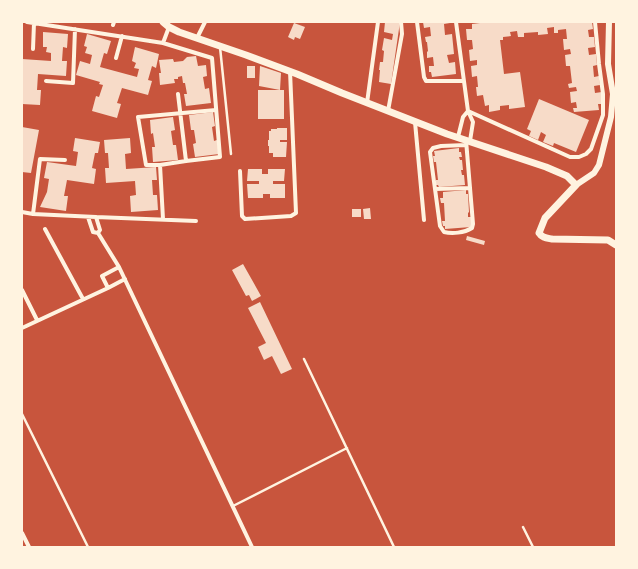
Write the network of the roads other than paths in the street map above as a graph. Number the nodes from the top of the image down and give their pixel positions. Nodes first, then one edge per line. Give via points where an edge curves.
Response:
1 (27, 22) edge
2 (163, 22) edge
3 (205, 22) edge
4 (378, 22) edge
5 (401, 22) edge
6 (417, 22) edge
7 (456, 22) edge
8 (595, 22) edge
9 (609, 22) edge
10 (34, 23) edge
11 (169, 27) junction
12 (75, 29) junction
13 (122, 36) junction
14 (197, 38) junction
15 (163, 43) junction
16 (220, 46) junction
17 (33, 50) dead end
18 (116, 58) dead end
19 (290, 71) junction
20 (46, 81) dead end
21 (464, 81) junction
22 (178, 94) dead end
23 (367, 103) junction
24 (216, 110) junction
25 (388, 111) junction
26 (468, 111) junction
27 (180, 114) junction
28 (415, 121) junction
29 (458, 137) junction
30 (467, 142) junction
31 (231, 154) dead end
32 (65, 160) dead end
33 (186, 161) junction
34 (160, 165) junction
35 (240, 171) dead end
36 (576, 185) junction
37 (469, 188) junction
38 (435, 189) junction
39 (22, 212) edge
40 (33, 214) junction
41 (88, 217) junction
42 (96, 217) junction
43 (163, 219) junction
44 (424, 220) dead end
45 (196, 221) dead end
46 (45, 229) dead end
47 (98, 233) junction
48 (616, 245) edge
49 (119, 267) junction
50 (125, 279) junction
51 (108, 288) junction
52 (22, 290) edge
53 (84, 299) junction
54 (37, 320) junction
55 (22, 328) edge
56 (304, 359) dead end
57 (22, 414) edge
58 (347, 448) junction
59 (233, 506) junction
60 (523, 527) dead end
61 (22, 533) edge
62 (29, 547) edge
63 (88, 547) edge
64 (252, 547) edge
65 (394, 547) edge
66 (533, 547) edge

1 - 10 street
2 - 11 main road
3 - 14 street
4 - 23 street
5 - 25 street via 402,34
6 - 21 street via 426,82
7 - 21 street
8 - 26 street via 603,115 591,148 586,154 570,157
9 - 36 street via 611,117 599,165 594,173
10 - 12 street
10 - 17 street
11 - 14 main road
11 - 15 street
12 - 13 street
12 - 20 street via 73,83
13 - 15 street
13 - 18 street
14 - 16 main road
15 - 24 street via 212,58
16 - 19 main road
16 - 31 lane
19 - 23 main road
19 - 35 street via 296,213 291,216 243,218
21 - 26 street
22 - 27 street
23 - 25 main road
24 - 27 street
24 - 33 street via 220,157
25 - 28 main road
26 - 29 street via 463,117
26 - 30 street via 473,122
27 - 33 street
27 - 34 street via 138,117 146,165
28 - 29 main road
28 - 44 street
29 - 30 main road
30 - 36 main road via 567,176
30 - 37 street
30 - 38 street via 433,148 430,152
32 - 40 street via 40,159
33 - 34 street
34 - 43 street
36 - 48 main road via 546,218 539,233 545,238 608,240
37 - 38 street
37 - 38 street via 472,228 449,233 444,232 440,226
39 - 40 street
40 - 41 street
41 - 42 street
41 - 47 street via 93,232
42 - 43 street
42 - 47 street via 100,230
43 - 45 street
46 - 53 street
47 - 49 street
49 - 50 street
49 - 51 street via 102,276
50 - 51 street
50 - 59 street
51 - 53 street
52 - 54 street
53 - 54 street
54 - 55 street
56 - 58 lane
57 - 63 lane
58 - 59 lane
58 - 65 lane
59 - 64 street
60 - 66 lane
61 - 62 street

